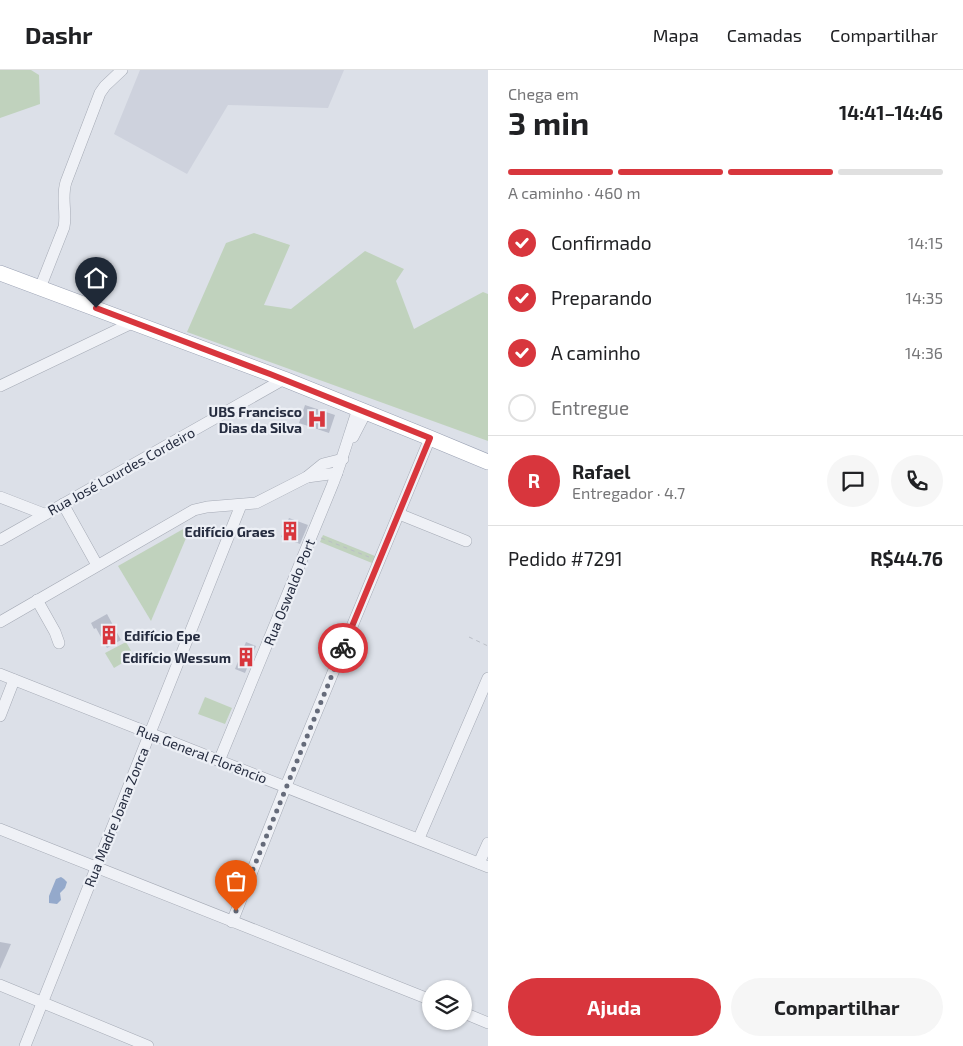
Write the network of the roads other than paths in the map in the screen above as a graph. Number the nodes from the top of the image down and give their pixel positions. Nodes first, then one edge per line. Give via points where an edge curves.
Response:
1 (122, 70) edge
2 (0, 273) edge
3 (40, 288) junction
4 (134, 322) junction
5 (274, 380) junction
6 (0, 386) edge
7 (362, 411) junction
8 (430, 438) junction
9 (344, 454) junction
10 (488, 462) edge
11 (337, 473) junction
12 (307, 478) junction
13 (0, 497) edge
14 (63, 504) junction
15 (241, 505) junction
16 (44, 514) junction
17 (399, 514) junction
18 (0, 540) edge
19 (466, 541) dead end
20 (97, 566) junction
21 (37, 600) junction
22 (0, 622) edge
23 (58, 642) dead end
24 (0, 674) edge
25 (488, 678) edge
26 (14, 680) junction
27 (0, 716) edge
28 (149, 733) junction
29 (219, 761) junction
30 (286, 786) junction
31 (0, 829) edge
32 (419, 838) junction
33 (488, 843) edge
34 (484, 865) edge
35 (96, 867) junction
36 (232, 922) junction
37 (0, 985) edge
38 (422, 996) edge
39 (42, 1002) junction
40 (472, 1016) edge
41 (488, 1023) edge
42 (25, 1046) edge
43 (148, 1046) edge

1 - 3 street via 100,93 66,182 64,227
2 - 3 main road
3 - 4 main road
4 - 5 main road
4 - 6 street
5 - 7 main road
5 - 14 street, Rua José Lourdes Cordeiro
7 - 8 main road
7 - 9 street, Rua Oswaldo Port via 348,437
8 - 10 main road
8 - 17 street
9 - 11 street, Rua Oswaldo Port
9 - 12 street via 323,464
11 - 12 street
11 - 29 street, Rua Oswaldo Port
12 - 15 street via 269,498
13 - 16 street
14 - 16 street, Rua José Lourdes Cordeiro
14 - 20 street
15 - 20 street via 194,510
15 - 28 street, Rua Madre Joana Zonca
16 - 18 street, Rua José Lourdes Cordeiro
17 - 19 street
17 - 30 street
20 - 21 street
21 - 22 street
21 - 23 street
24 - 26 street, Rua General Florêncio
25 - 32 street
26 - 27 street
26 - 28 street, Rua General Florêncio
28 - 29 street, Rua General Florêncio
28 - 35 street, Rua Madre Joana Zonca
29 - 30 street, Rua General Florêncio
30 - 32 street, Rua General Florêncio
30 - 36 street
31 - 35 street
32 - 34 street, Rua General Florêncio
33 - 34 street
35 - 36 street
35 - 39 street, Rua Madre Joana Zonca
36 - 38 street
37 - 39 street
39 - 42 street, Rua Madre Joana Zonca
39 - 43 street
40 - 41 street

